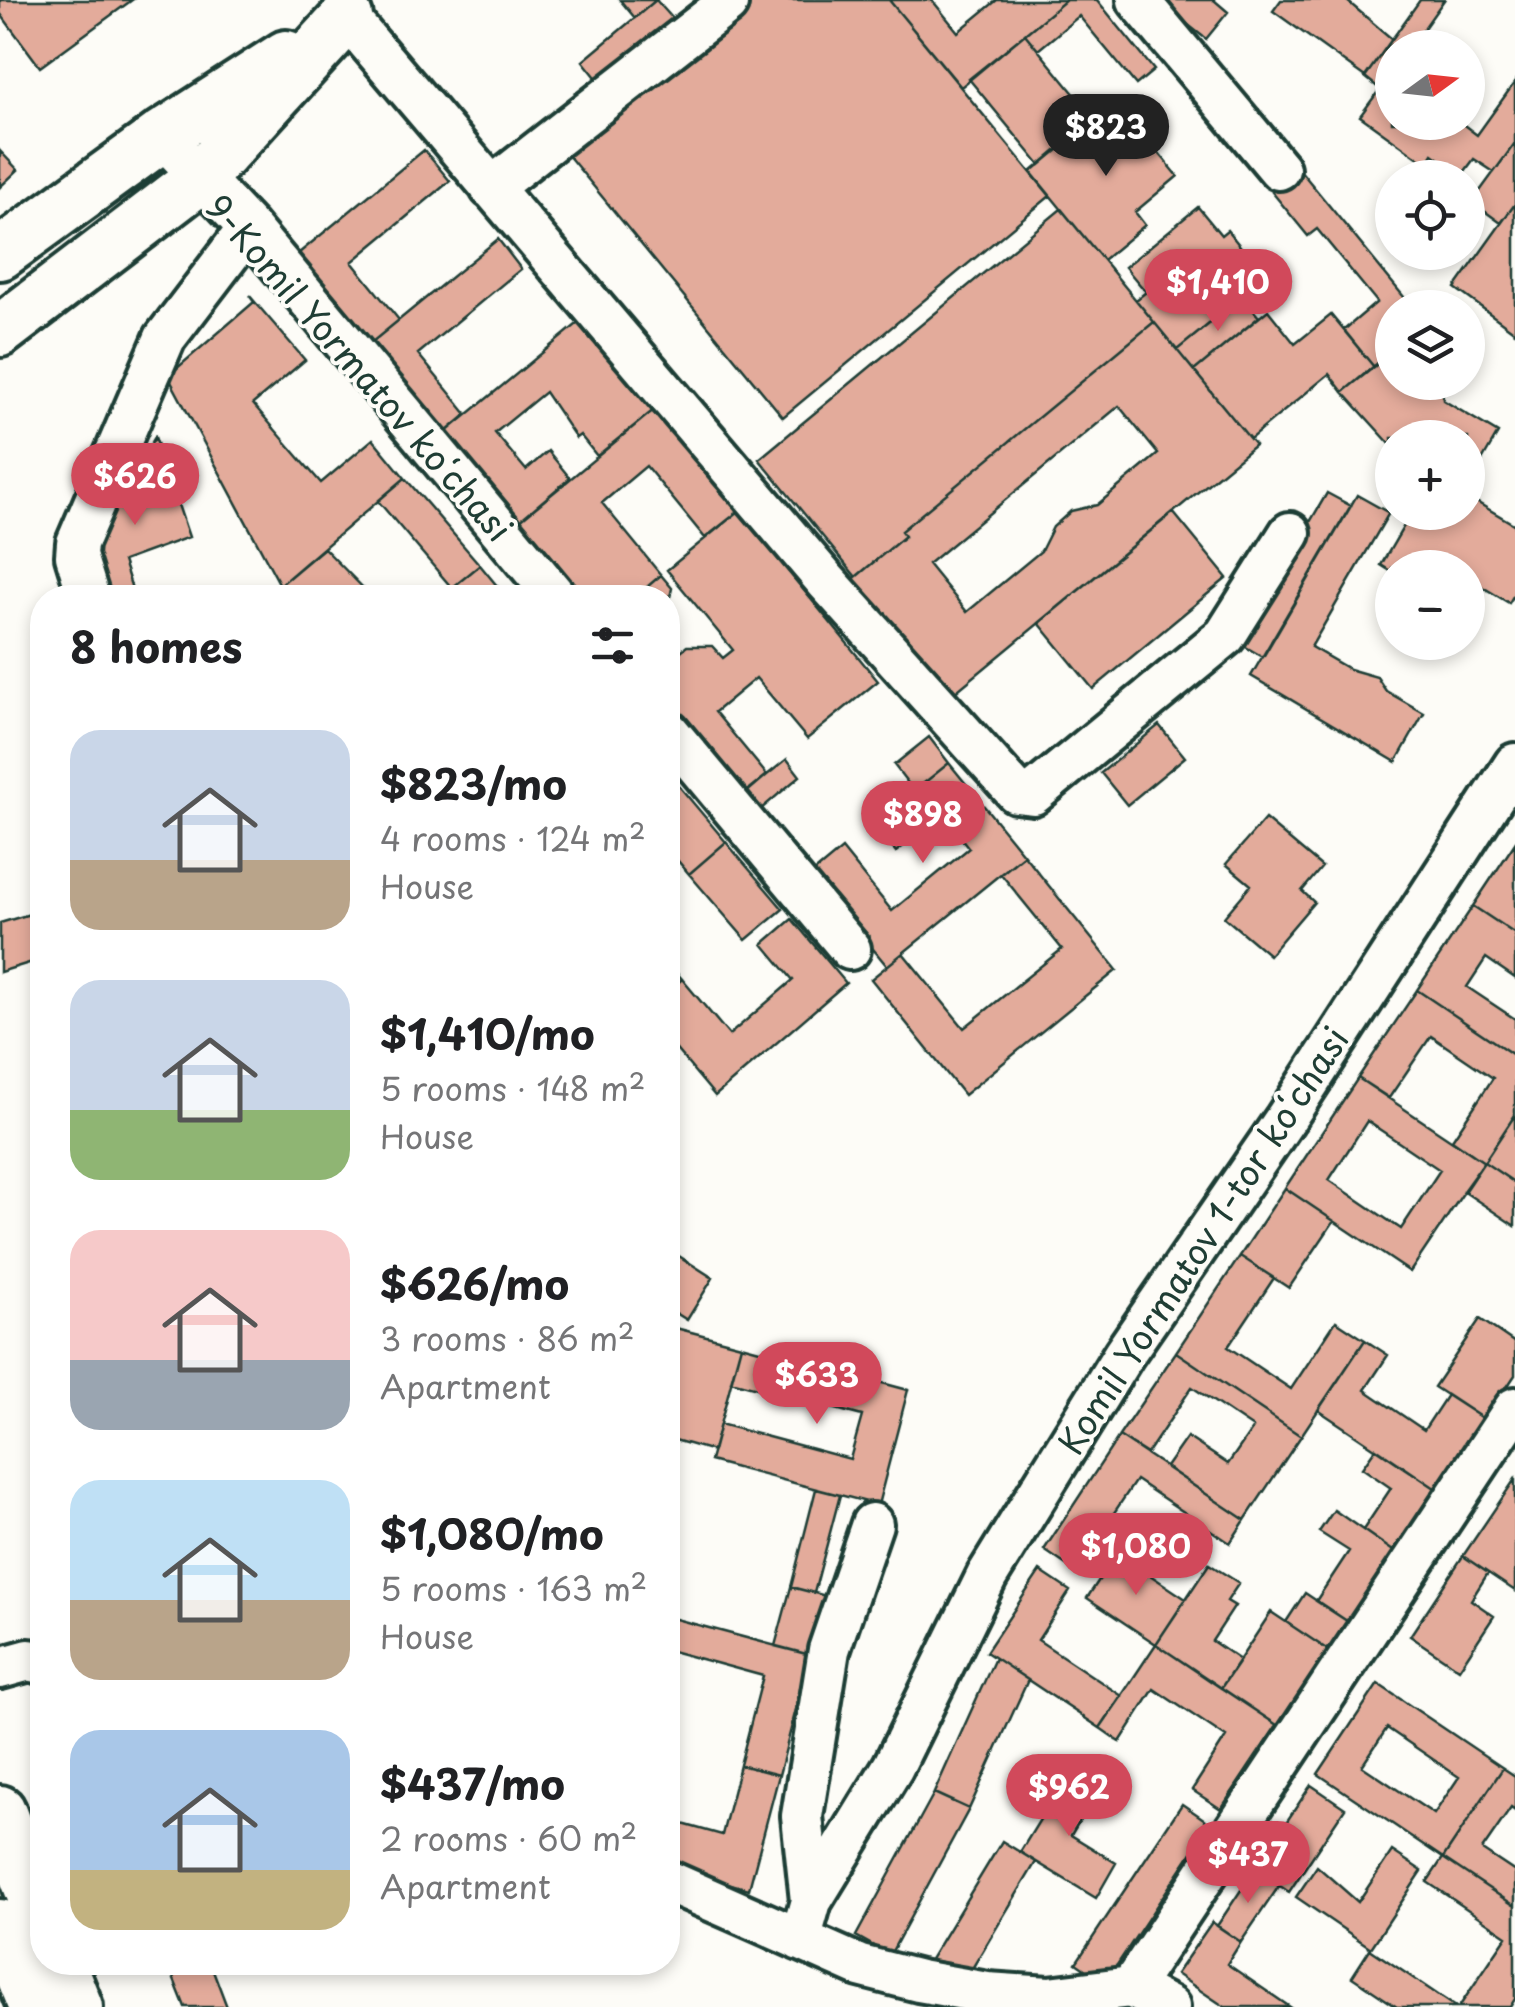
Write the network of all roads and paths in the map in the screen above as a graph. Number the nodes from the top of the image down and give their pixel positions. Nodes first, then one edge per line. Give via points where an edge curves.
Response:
1 (1138, 0) edge
2 (726, 4) dead end
3 (358, 8) edge
4 (162, 136) junction
5 (1278, 169) dead end
6 (199, 179) junction
7 (491, 188) junction
8 (248, 228) junction
9 (0, 254) edge
10 (0, 332) edge
11 (1290, 533) dead end
12 (85, 585) edge
13 (545, 585) edge
14 (680, 744) edge
15 (1515, 764) edge
16 (850, 949) dead end
17 (1515, 1408) edge
18 (872, 1524) dead end
19 (30, 1660) edge
20 (0, 1668) edge
21 (0, 1811) edge
22 (680, 1887) edge
23 (30, 1889) edge
24 (811, 1901) junction
25 (0, 1926) edge
26 (800, 1940) junction
27 (64, 1975) edge
28 (1131, 1987) junction
29 (34, 2007) edge
30 (76, 2007) edge
31 (1169, 2007) edge

1 - 5 street
2 - 7 street
3 - 4 main road
3 - 6 main road
3 - 7 street
4 - 6 street, 9-Komil Yormatov koʻchasi
4 - 9 main road
6 - 8 street, 9-Komil Yormatov koʻchasi
6 - 10 main road
7 - 11 street via 1016,792 1033,794 1225,636
8 - 12 street via 165,338 78,543
8 - 13 street, 9-Komil Yormatov koʻchasi
14 - 16 street
15 - 24 street, Komil Yormatov 1-tor koʻchasi via 1124,1354 986,1576 894,1767
17 - 28 street
18 - 24 street via 829,1650 802,1816
19 - 20 street
21 - 23 main road
22 - 26 street
24 - 26 street, Komil Yormatov 1-tor koʻchasi
25 - 29 main road
26 - 28 street via 860,1966 988,1993 1050,1997
27 - 30 main road
28 - 31 street

